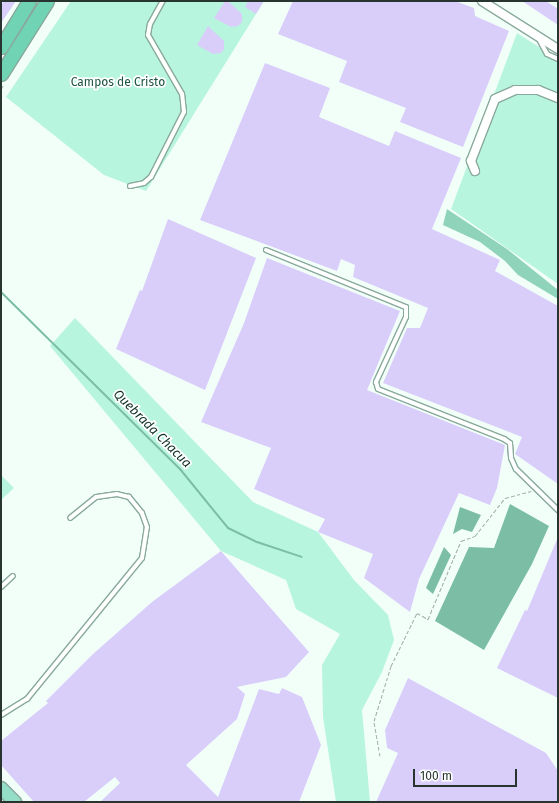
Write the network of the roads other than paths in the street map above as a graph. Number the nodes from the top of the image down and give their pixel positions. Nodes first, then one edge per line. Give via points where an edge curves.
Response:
1 (29, 1) edge
2 (47, 1) edge
3 (163, 1) edge
4 (482, 1) edge
5 (538, 36) junction
6 (2, 42) edge
7 (558, 49) edge
8 (558, 59) edge
9 (1, 74) edge
10 (558, 98) edge
11 (475, 171) dead end
12 (130, 186) dead end
13 (266, 250) dead end
14 (558, 510) edge
15 (70, 518) dead end
16 (13, 576) dead end
17 (1, 587) edge
18 (1, 715) edge
19 (1, 788) edge
20 (15, 802) edge

1 - 6 highway
2 - 9 highway
3 - 12 lane via 150,24 148,36 182,94 184,112 151,177 144,183
4 - 5 street
5 - 7 street
5 - 8 lane via 547,54
10 - 11 street via 538,90 515,90 495,99 471,161
13 - 14 lane via 406,307 406,317 376,382 378,389 504,438 510,443 511,458 516,469
15 - 18 lane via 96,497 117,494 129,497 142,513 147,527 142,558 27,699
16 - 17 lane
19 - 20 main road

